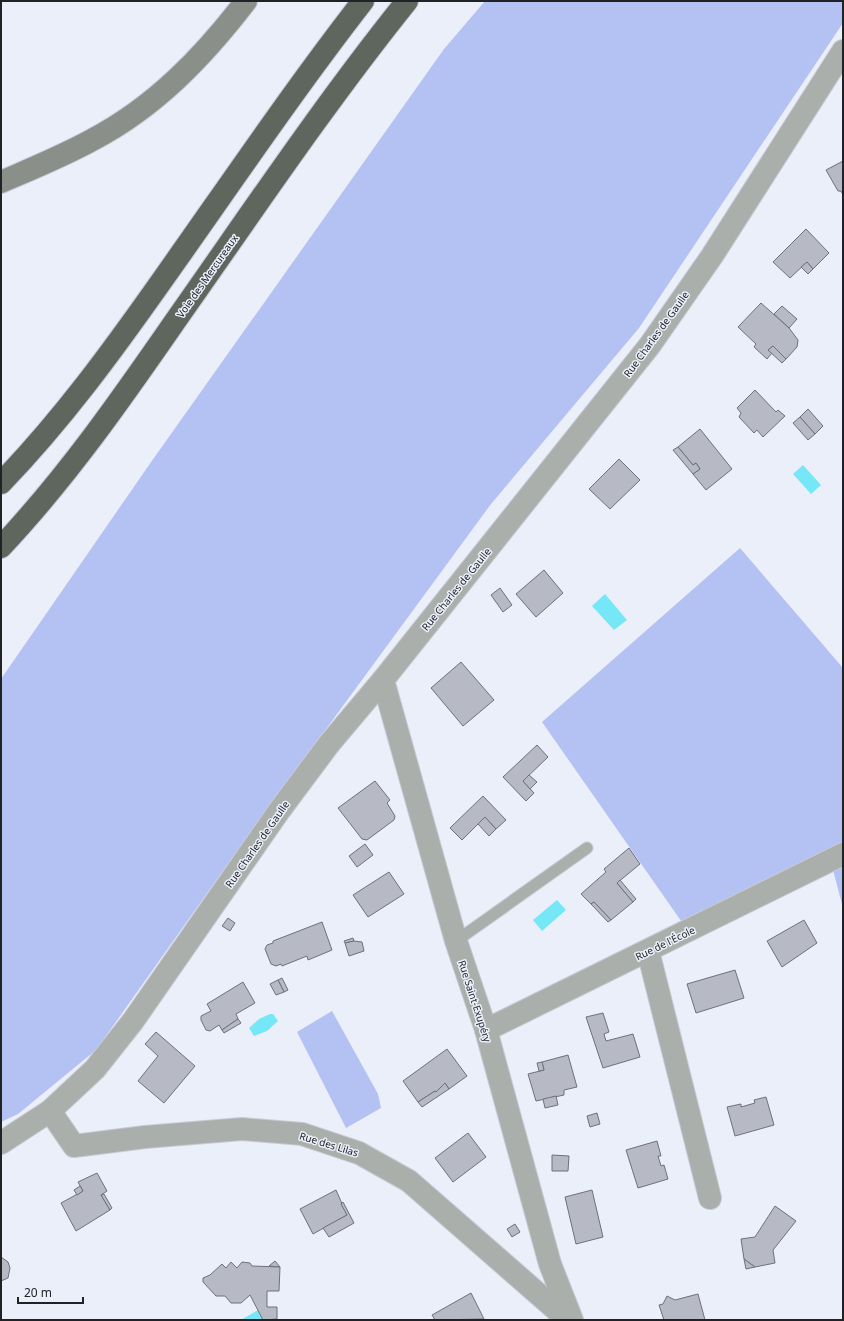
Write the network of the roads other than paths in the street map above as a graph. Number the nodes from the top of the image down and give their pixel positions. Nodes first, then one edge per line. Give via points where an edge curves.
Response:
1 (246, 1) edge
2 (362, 1) edge
3 (407, 1) edge
4 (843, 51) edge
5 (1, 182) edge
6 (1, 483) edge
7 (1, 547) edge
8 (383, 680) junction
9 (587, 848) dead end
10 (843, 854) edge
11 (456, 941) junction
12 (648, 951) junction
13 (486, 1030) junction
14 (50, 1112) junction
15 (1, 1143) edge
16 (710, 1198) dead end
17 (568, 1320) edge
18 (572, 1320) edge

1 - 5 main road via 187,70 137,112 93,140
2 - 6 highway via 111,352 59,418
3 - 7 highway, Voie des Mercureaux via 328,103 112,411 61,477
4 - 8 street, Rue Charles de Gaulle via 712,256 650,345
8 - 11 street, Rue Saint-Exupéry
8 - 14 street, Rue Charles de Gaulle via 329,744 279,811 133,1021 95,1069
9 - 11 lane
10 - 12 street, Rue de l'École
11 - 13 street, Rue Saint-Exupéry
12 - 13 street, Rue de l'École
12 - 16 street
13 - 18 street, Rue Saint-Exupéry via 550,1264
14 - 15 street, Rue Charles de Gaulle
14 - 17 street, Rue des Lilas via 74,1146 242,1129 302,1134 359,1153 409,1181

